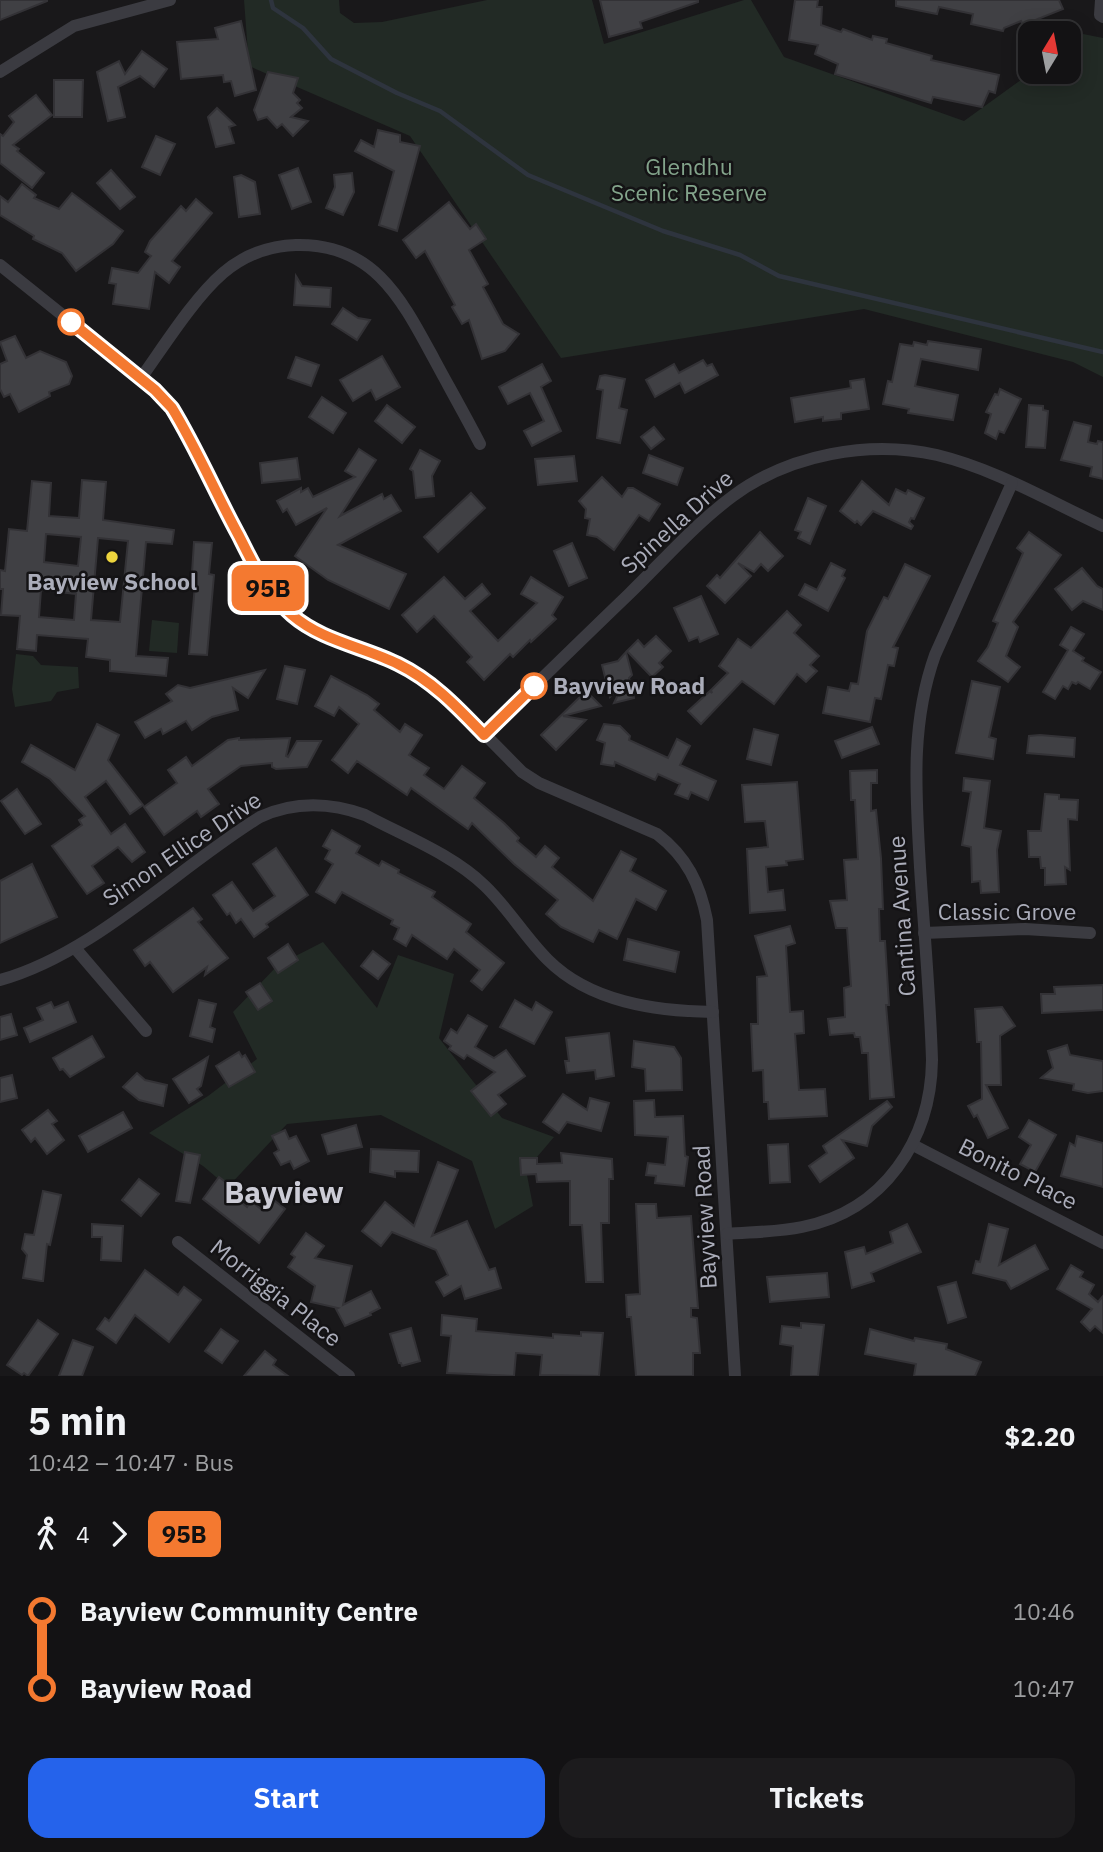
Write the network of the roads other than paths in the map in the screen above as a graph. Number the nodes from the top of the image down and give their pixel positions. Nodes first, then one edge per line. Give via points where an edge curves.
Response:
1 (170, 0) edge
2 (1101, 0) edge
3 (1103, 16) edge
4 (0, 72) edge
5 (0, 265) edge
6 (141, 378) junction
7 (480, 444) dead end
8 (1012, 483) junction
9 (1103, 526) edge
10 (484, 735) junction
11 (924, 933) junction
12 (1090, 933) dead end
13 (75, 948) junction
14 (0, 980) edge
15 (713, 1012) junction
16 (146, 1031) dead end
17 (913, 1145) junction
18 (727, 1234) junction
19 (178, 1242) dead end
20 (1103, 1243) edge
21 (349, 1376) edge
22 (735, 1376) edge

1 - 4 street via 74,26
2 - 3 street
5 - 6 street, Bayview Road
6 - 7 street via 223,272 274,246 339,251 374,270 402,300
6 - 10 street, Bayview Road via 172,408 256,569 284,608 310,628 421,677
8 - 9 street, Spinella Drive
8 - 10 street, Spinella Drive via 937,456 888,449 832,454 778,471 710,514
8 - 11 street, Cantina Avenue via 943,635 921,702 915,748
10 - 15 street, Bayview Road via 539,783 657,834 674,847 701,890
11 - 12 street, Classic Grove via 1025,929
11 - 17 street, Cantina Avenue via 932,1080 924,1121
13 - 14 street, Simon Ellice Drive
13 - 15 street, Simon Ellice Drive via 260,817 293,806 329,806 365,815 463,869 485,886 549,961 576,982 646,1006
13 - 16 street
15 - 18 street, Bayview Road
17 - 18 street, Cantina Avenue via 888,1179 848,1210 803,1227
17 - 20 street, Bonito Place
18 - 22 street, Bayview Road
19 - 21 street, Morriggia Place

